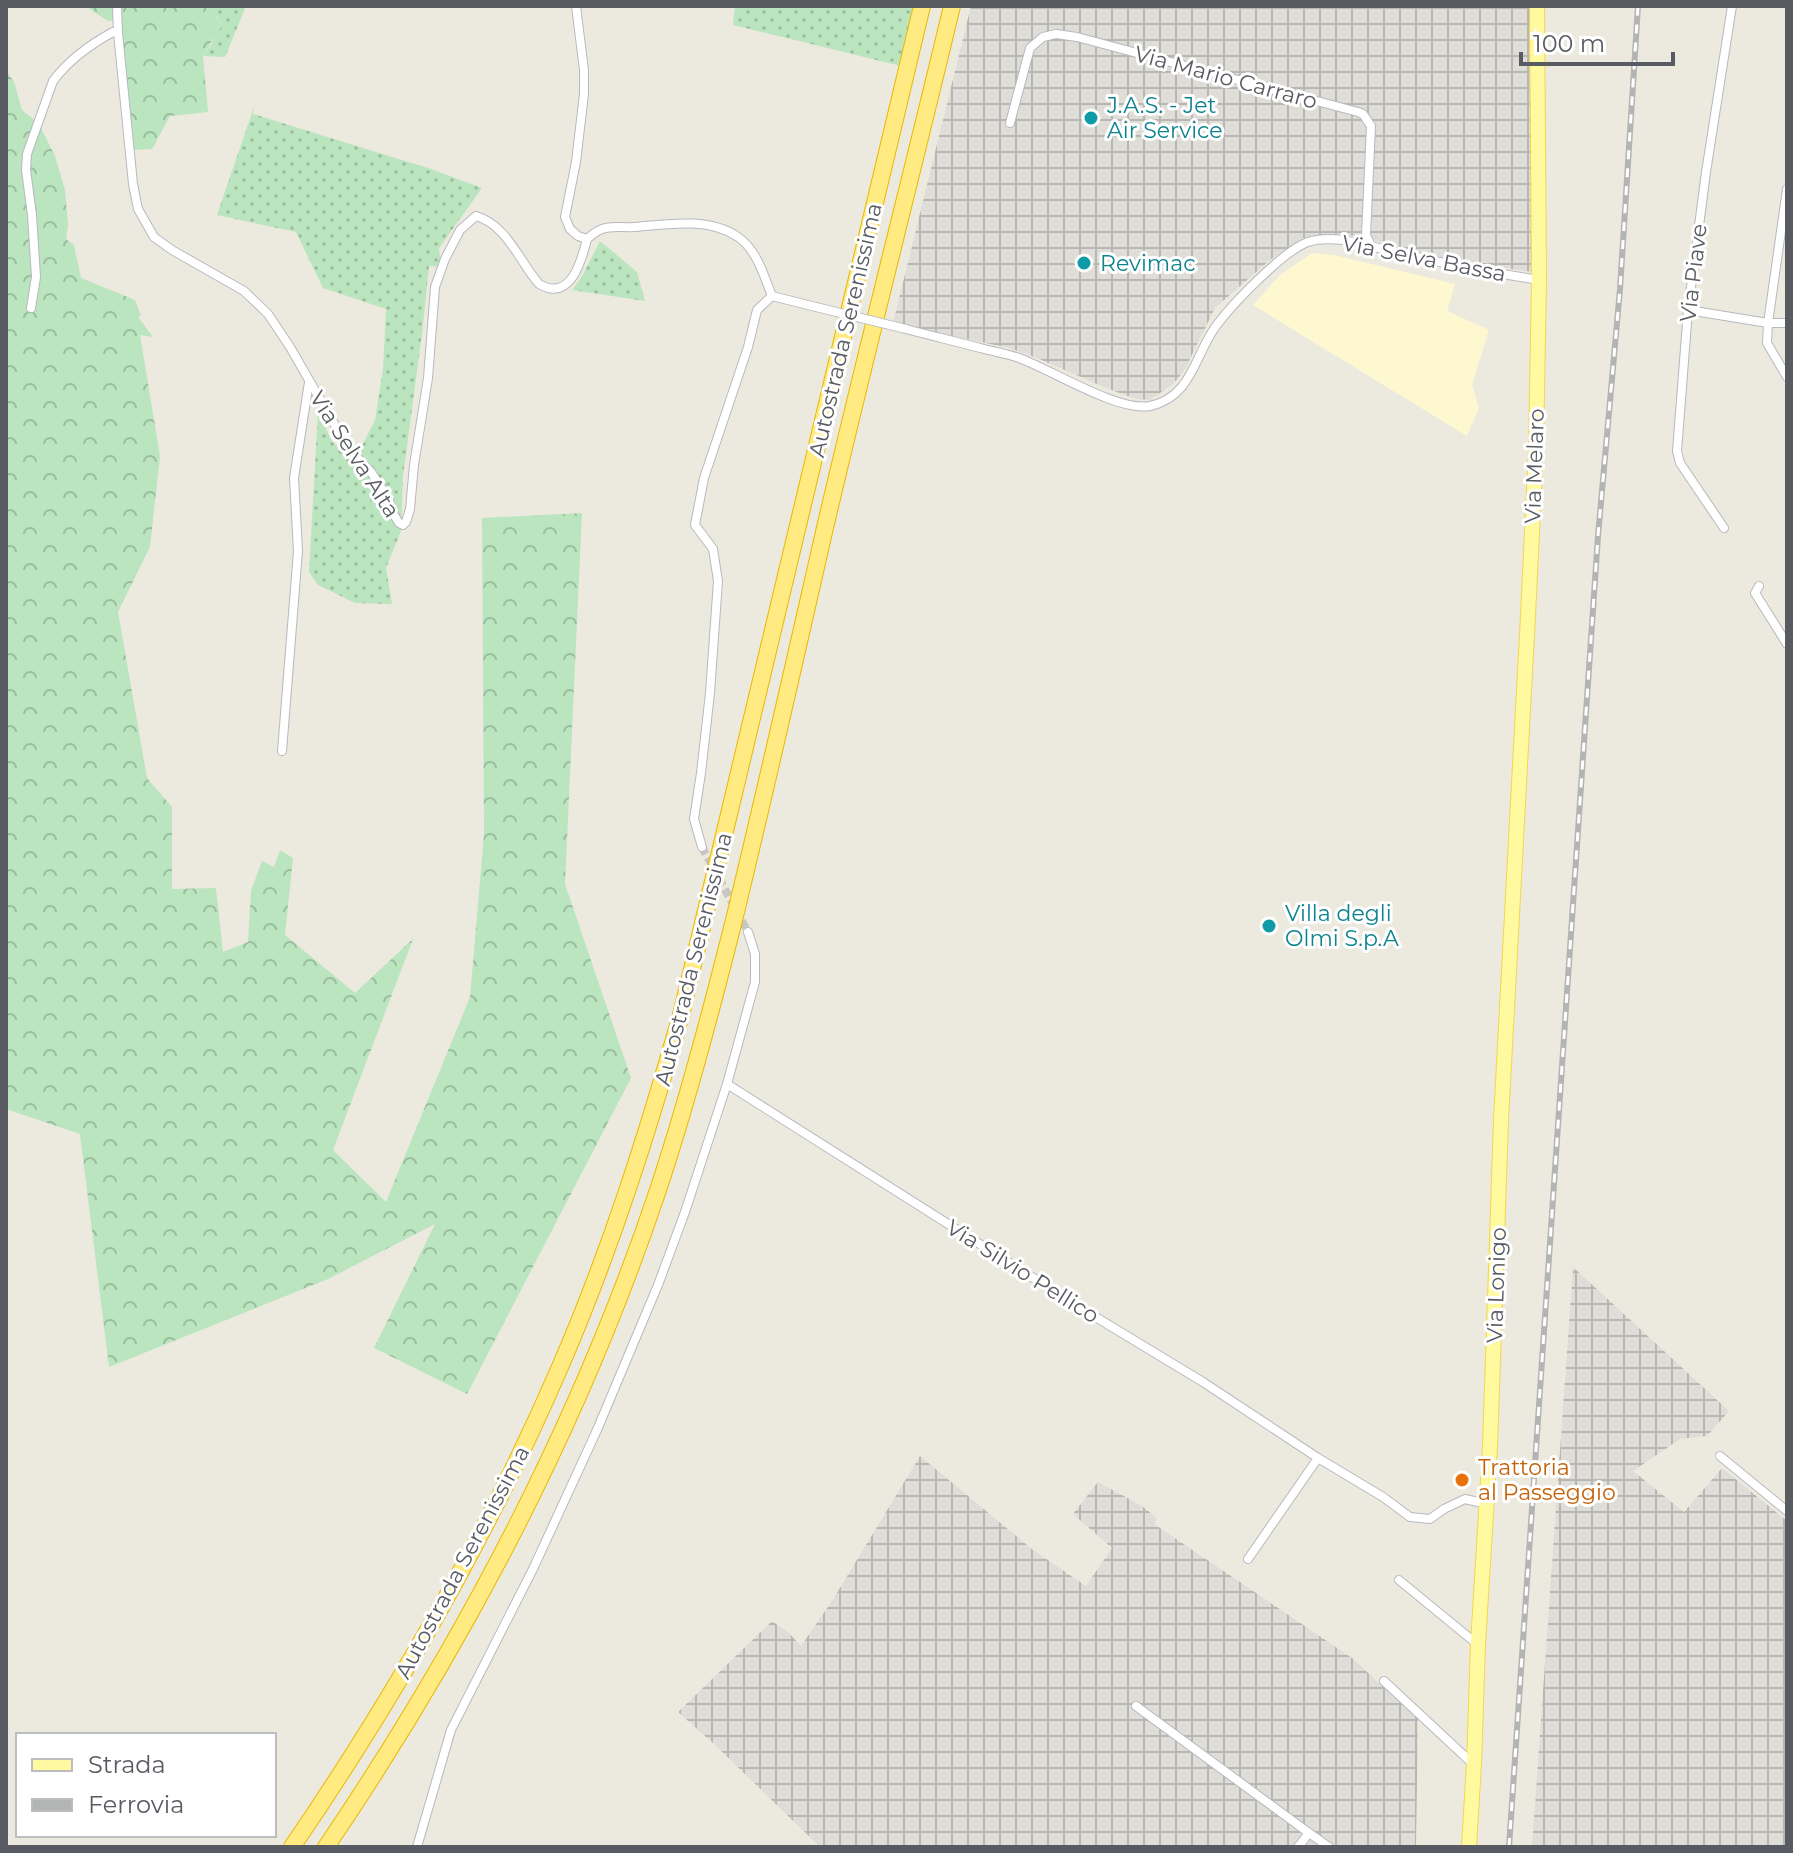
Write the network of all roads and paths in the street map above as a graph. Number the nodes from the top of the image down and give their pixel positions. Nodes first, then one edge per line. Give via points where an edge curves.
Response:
1 (117, 6) edge
2 (576, 6) edge
3 (922, 6) edge
4 (952, 6) edge
5 (1537, 6) edge
6 (1732, 6) edge
7 (118, 33) junction
8 (1010, 123) dead end
9 (1787, 189) edge
10 (587, 239) junction
11 (1376, 249) junction
12 (1539, 280) junction
13 (772, 296) junction
14 (31, 308) dead end
15 (1688, 310) junction
16 (1768, 323) junction
17 (1787, 323) edge
18 (1787, 377) edge
19 (309, 382) junction
20 (1724, 528) dead end
21 (1759, 586) dead end
22 (1787, 644) edge
23 (282, 751) dead end
24 (702, 847) tunnel mouth
25 (1512, 926) joint
26 (748, 932) tunnel mouth
27 (727, 1084) junction
28 (1720, 1456) dead end
29 (1318, 1458) junction
30 (1487, 1504) junction
31 (1787, 1511) edge
32 (1248, 1559) dead end
33 (1399, 1580) dead end
34 (1478, 1644) junction
35 (1384, 1681) dead end
36 (1136, 1706) dead end
37 (1474, 1764) junction
38 (1309, 1833) junction
39 (292, 1847) edge
40 (326, 1847) edge
41 (417, 1847) edge
42 (1298, 1847) edge
43 (1329, 1847) edge
44 (1469, 1847) edge

1 - 7 street, Via Selva Alta
2 - 10 street via 584,94 565,217 570,229
3 - 39 highway, Autostrada Serenissima via 682,1011 611,1239 501,1496 365,1739
4 - 40 highway, Autostrada Serenissima via 708,1025 659,1187 610,1320 525,1510 415,1710
5 - 12 main road, Via Melaro
6 - 15 street, Via Piave
7 - 14 street via 98,40 53,81 27,154 36,277
7 - 19 street, Via Selva Alta via 133,184 146,225 172,250 260,305
8 - 11 street, Via Mario Carraro via 1030,48 1056,34 1358,112 1371,126 1366,235
9 - 16 street
10 - 13 street via 610,227 696,224 725,229 753,251
10 - 19 street, Via Selva Alta via 571,278 557,290 539,284 485,218 476,216 460,230 435,287 428,378 405,524 399,523 384,491 348,448
11 - 12 street, Via Selva Bassa
11 - 13 street, Via Selva Bassa, bridge via 1329,239 1296,248 1226,313 1179,392 1151,406 1116,401 1018,357
12 - 25 main road, Via Melaro via 1536,448
13 - 24 street via 757,310 704,478 695,525 713,549 718,581 694,819
15 - 16 street
15 - 20 street, Via Piave via 1677,451
16 - 17 street
16 - 18 street via 1767,343
19 - 23 street via 294,478 298,551
21 - 22 street via 1755,593
25 - 30 main road, Via Lonigo
26 - 27 street via 755,982
27 - 29 street, Via Silvio Pellico
27 - 41 street via 658,1285 597,1430 451,1730
28 - 31 street
29 - 30 street, Via Silvio Pellico via 1410,1517 1430,1519 1465,1499
29 - 32 street
30 - 34 main road, Via Lonigo
33 - 34 street
34 - 37 main road, Via Lonigo
35 - 37 street
36 - 38 street
37 - 44 main road, Via Lonigo
38 - 42 street
38 - 43 street

